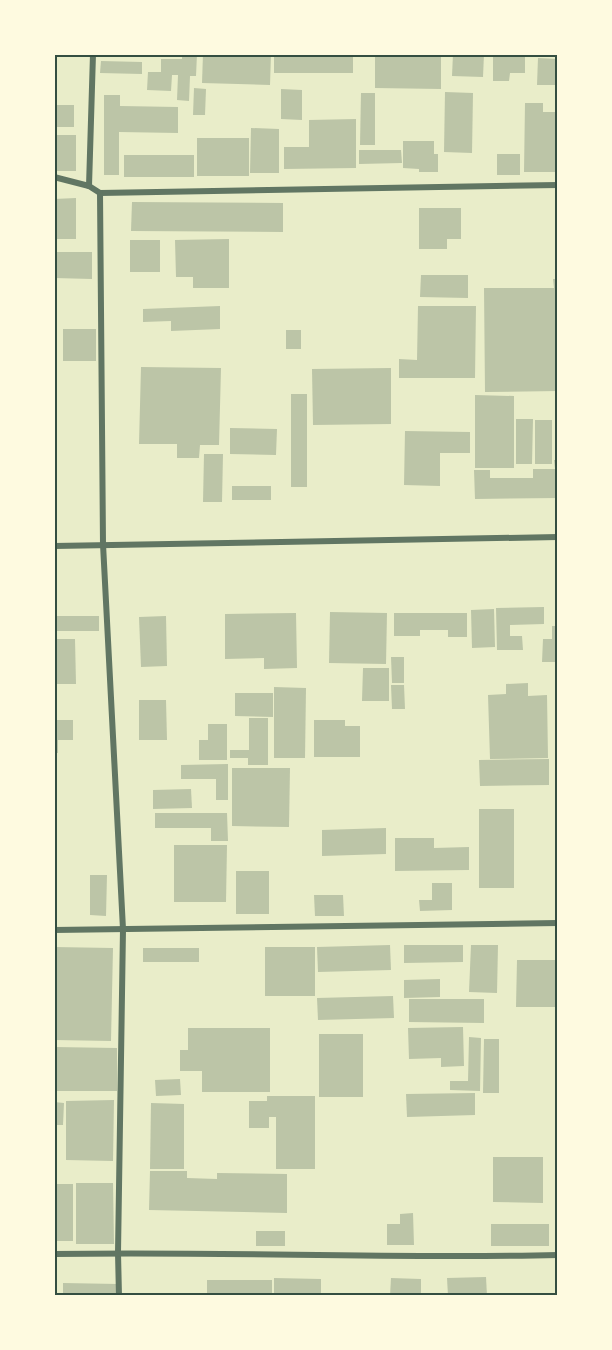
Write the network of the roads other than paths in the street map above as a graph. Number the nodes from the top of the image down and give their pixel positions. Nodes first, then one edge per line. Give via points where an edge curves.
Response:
1 (93, 54) edge
2 (54, 177) edge
3 (558, 185) edge
4 (89, 186) junction
5 (100, 193) junction
6 (558, 537) edge
7 (103, 544) junction
8 (54, 546) edge
9 (558, 923) edge
10 (123, 929) junction
11 (54, 930) edge
12 (118, 1253) junction
13 (54, 1254) edge
14 (558, 1255) edge
15 (119, 1296) edge

1 - 4 street
2 - 4 street
3 - 5 street
4 - 5 street
5 - 7 street
6 - 7 street
7 - 8 street
7 - 10 street
9 - 10 street
10 - 11 street
10 - 12 street
12 - 13 street
12 - 14 street
12 - 15 street

